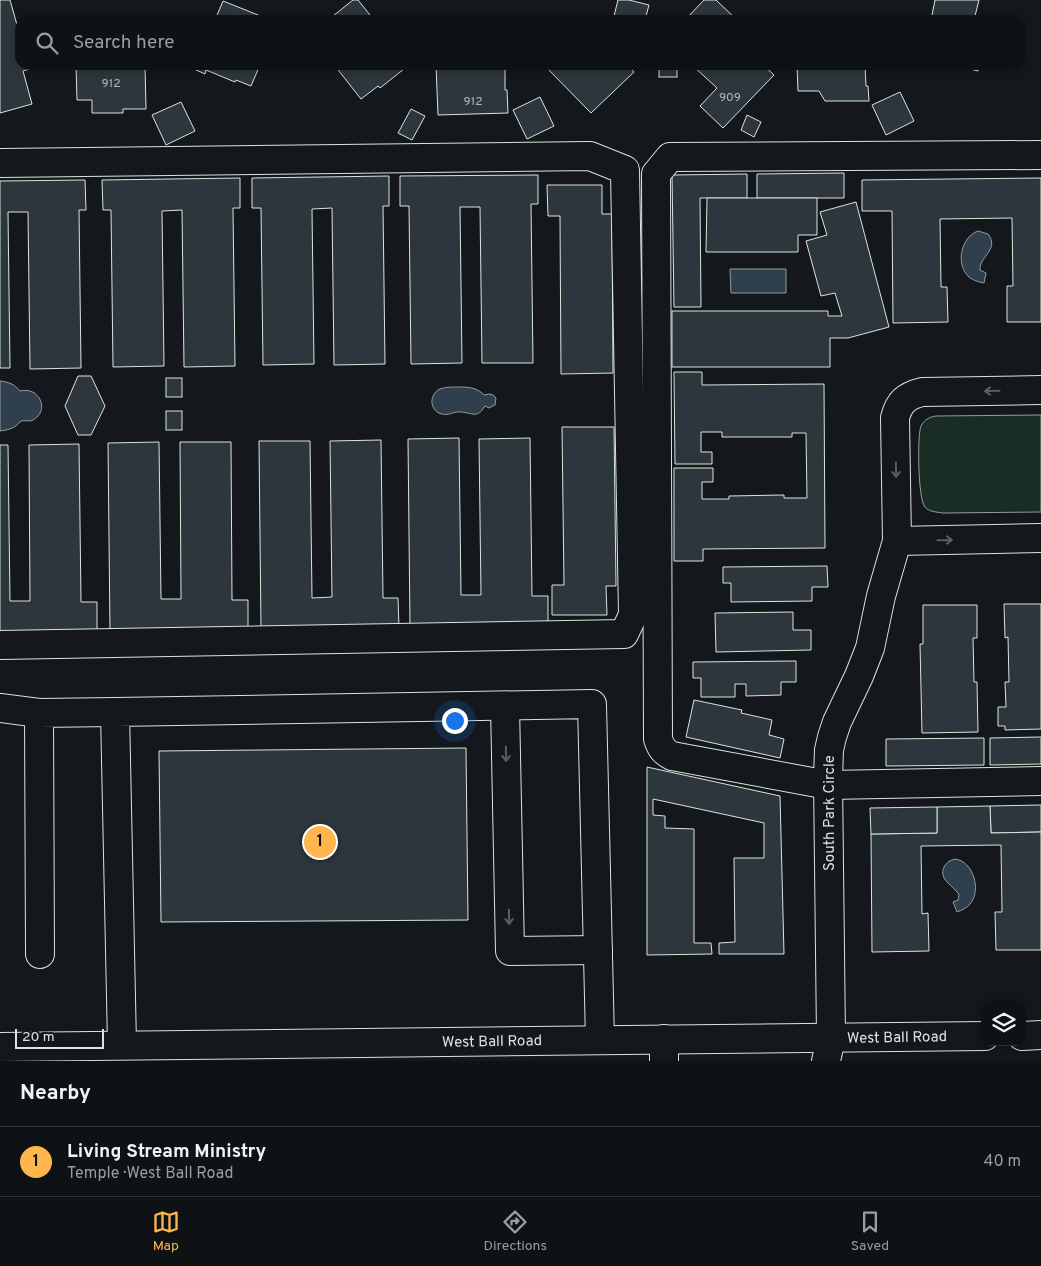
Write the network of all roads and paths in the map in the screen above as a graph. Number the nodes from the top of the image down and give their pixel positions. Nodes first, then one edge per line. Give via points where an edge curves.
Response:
1 (1041, 155) edge
2 (0, 163) edge
3 (1041, 390) edge
4 (1041, 538) edge
5 (897, 541) junction
6 (0, 645) edge
7 (505, 706) junction
8 (0, 708) edge
9 (115, 712) junction
10 (39, 713) junction
11 (1041, 782) edge
12 (828, 785) junction
13 (598, 950) junction
14 (40, 954) dead end
15 (1041, 1035) edge
16 (981, 1036) edge
17 (1026, 1036) edge
18 (600, 1040) junction
19 (122, 1045) junction
20 (0, 1047) edge
21 (829, 1049) edge
22 (664, 1050) edge

1 - 12 main road via 670,157 656,174 660,746 672,756
2 - 6 main road via 590,156 625,170 633,615 624,634
3 -> 5 main road, South Park Circle via 922,392 901,402 895,418
5 -> 4 main road
5 - 12 main road, South Park Circle via 870,648 832,737
7 - 9 main road
7 -> 13 main road via 510,951
7 - 13 main road via 592,704
8 - 10 main road
9 - 10 main road
9 - 19 main road
10 - 14 main road
11 - 12 main road
12 - 21 main road, South Park Circle
13 - 18 main road
15 - 17 main road
16 - 21 main road, West Ball Road
18 - 19 main road, West Ball Road
18 - 22 main road, West Ball Road
19 - 20 main road, West Ball Road
21 - 22 main road, West Ball Road

